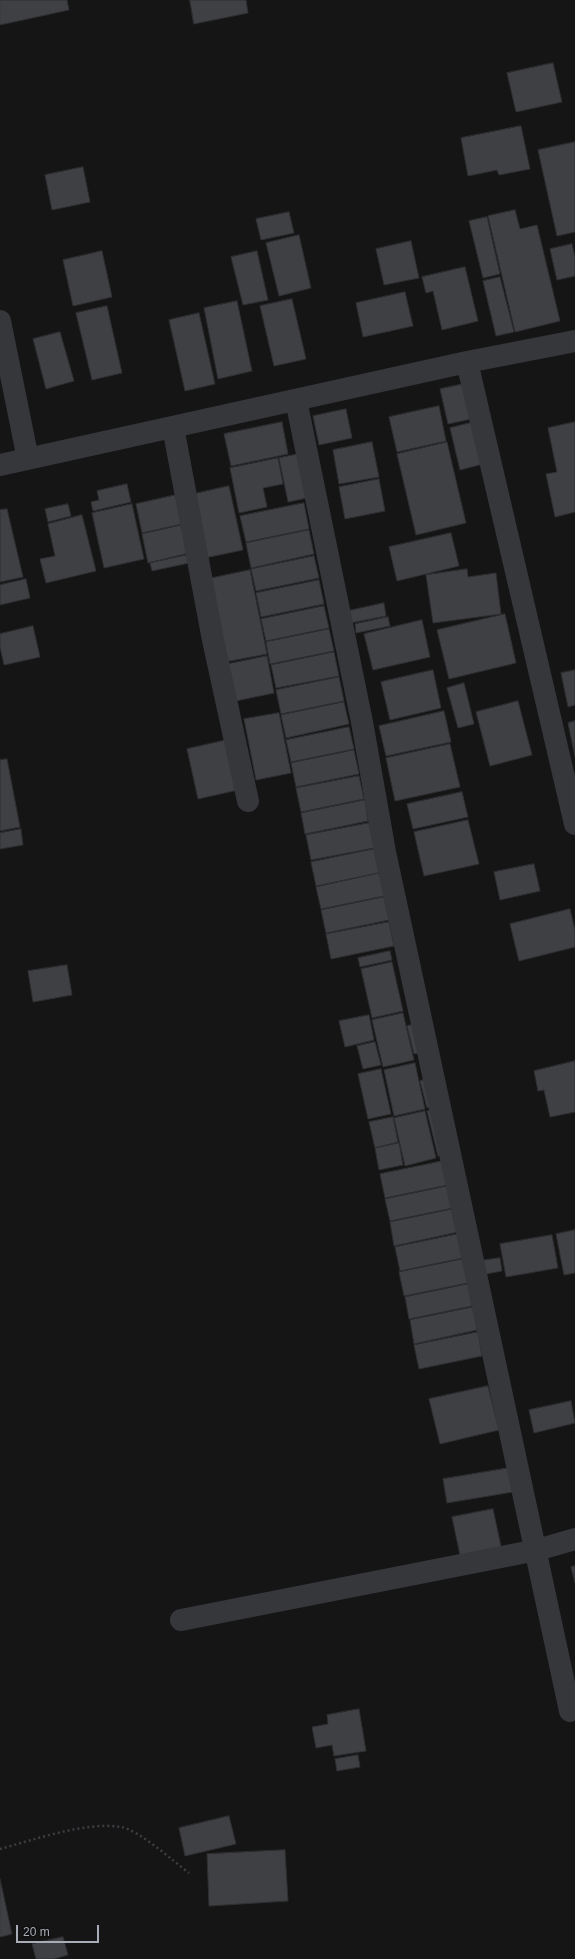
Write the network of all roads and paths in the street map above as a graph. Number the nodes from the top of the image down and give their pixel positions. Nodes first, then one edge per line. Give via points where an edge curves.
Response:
1 (0, 321) edge
2 (575, 341) edge
3 (467, 362) junction
4 (296, 400) junction
5 (173, 427) junction
6 (28, 458) junction
7 (0, 465) edge
8 (248, 801) dead end
9 (575, 824) edge
10 (575, 1539) edge
11 (537, 1550) junction
12 (182, 1620) dead end
13 (570, 1711) dead end
14 (0, 1849) edge
15 (189, 1873) dead end

1 - 6 street
2 - 3 street
3 - 4 street
3 - 9 street
4 - 5 street
4 - 11 street via 385,852
5 - 6 street
5 - 8 street via 213,640
6 - 7 street
10 - 11 street
11 - 12 street
11 - 13 street
14 - 15 path via 84,1827 121,1827 142,1838

